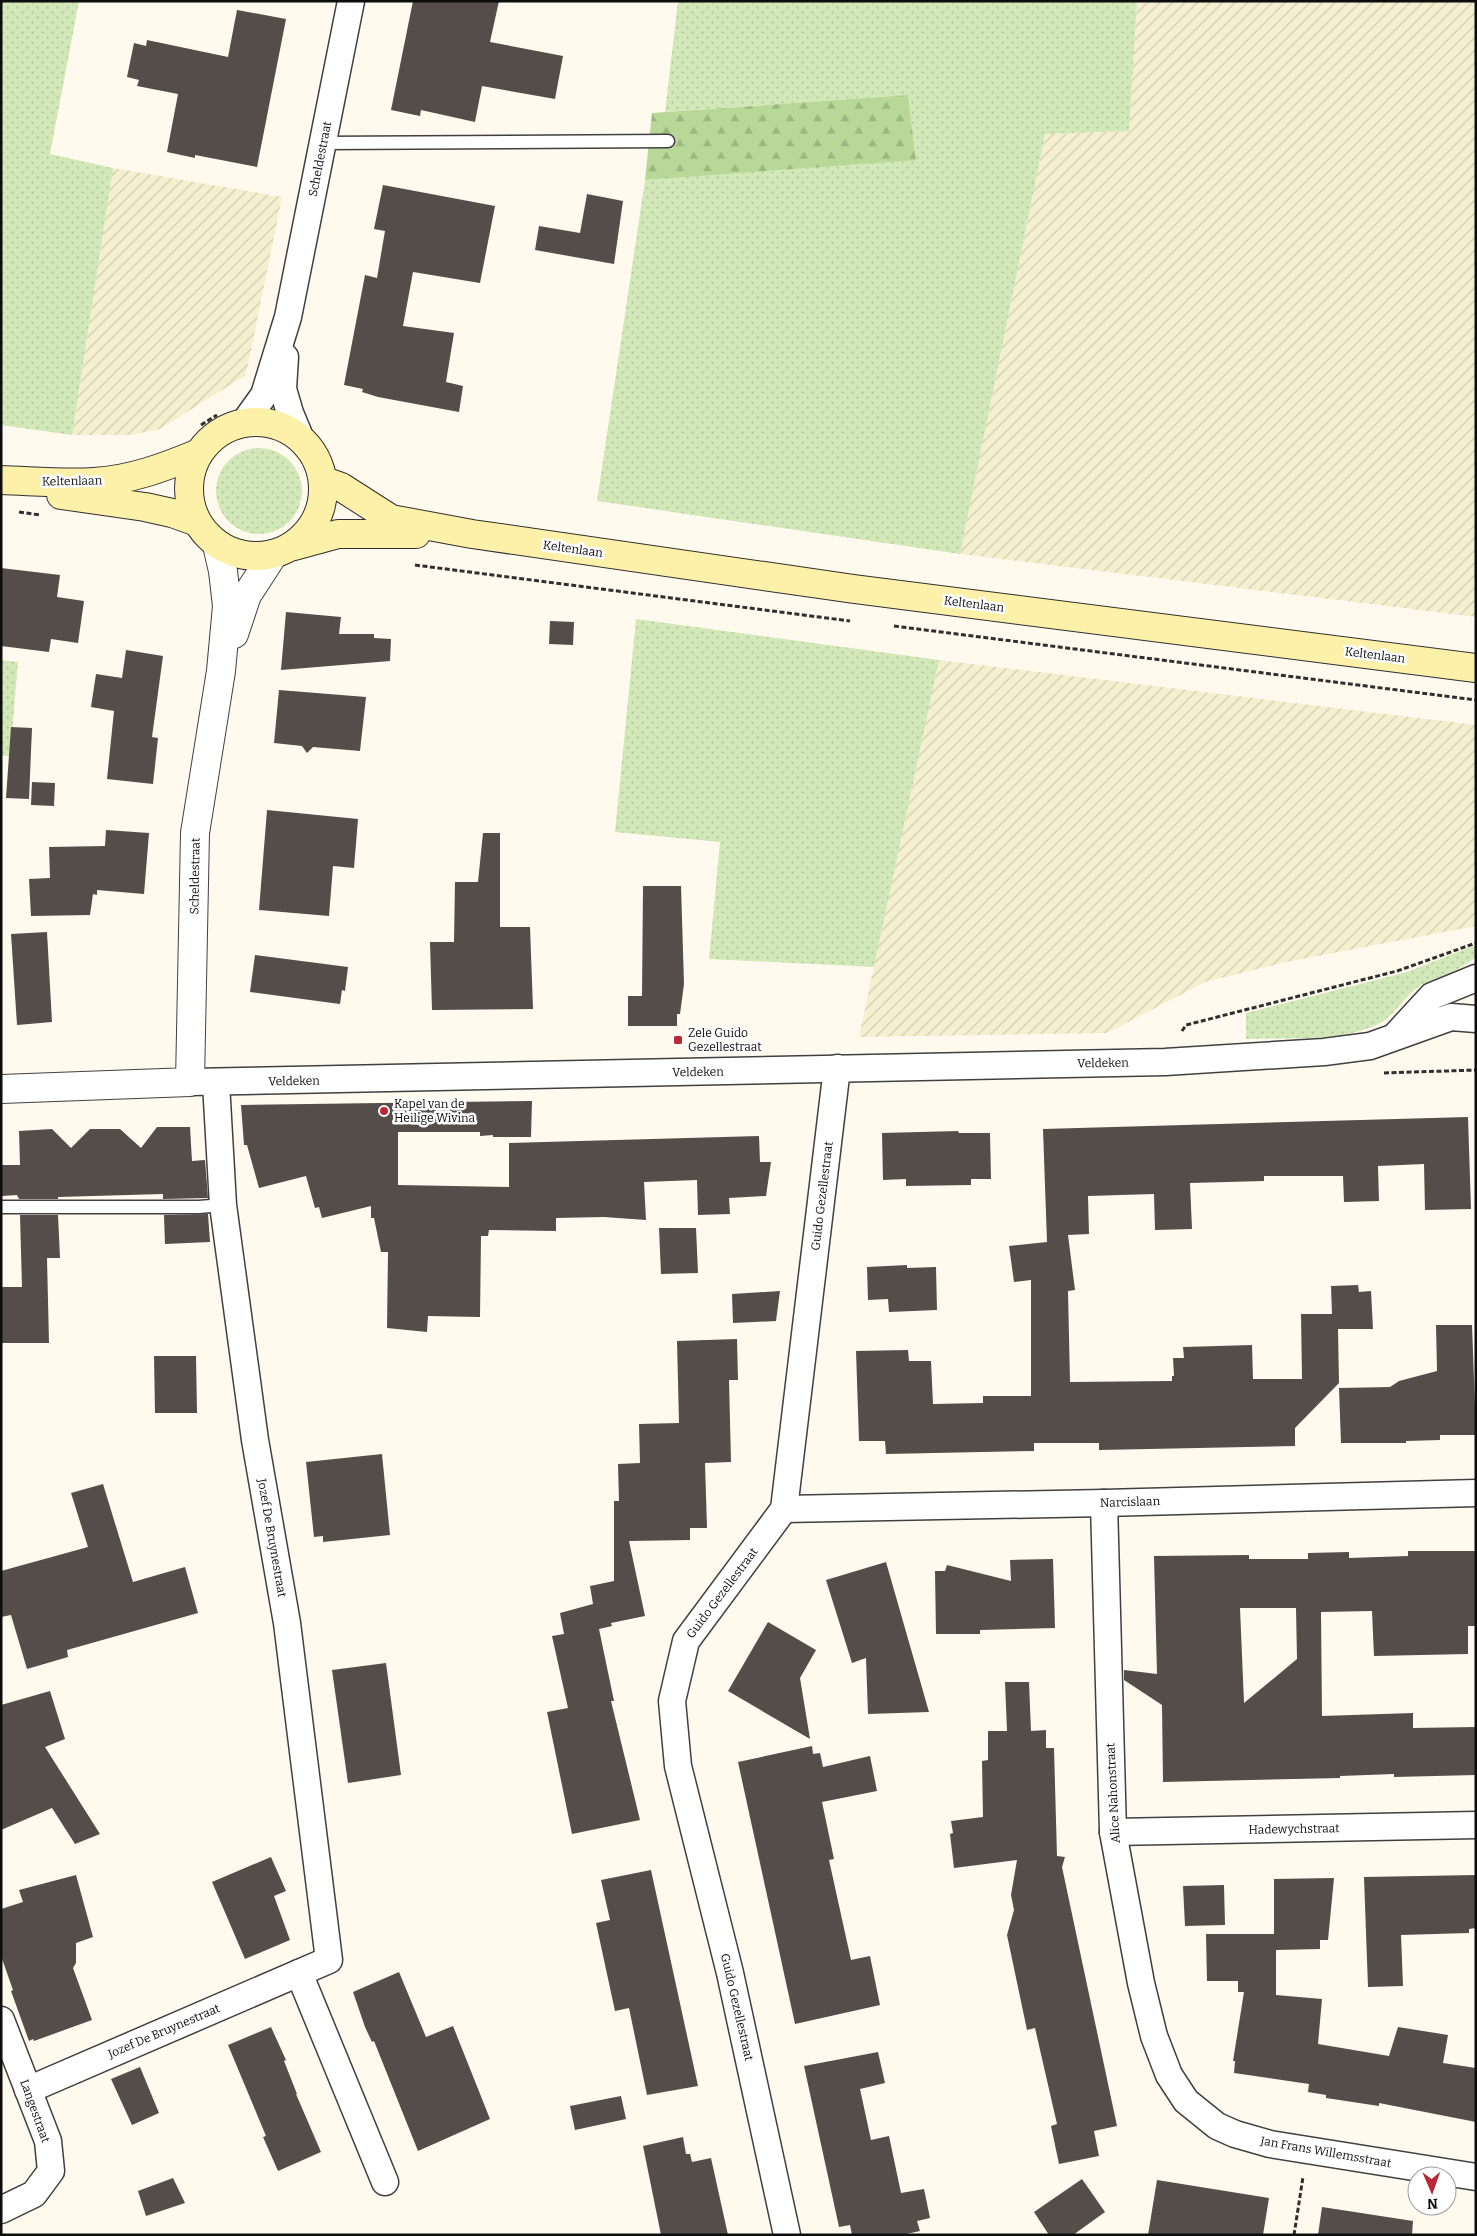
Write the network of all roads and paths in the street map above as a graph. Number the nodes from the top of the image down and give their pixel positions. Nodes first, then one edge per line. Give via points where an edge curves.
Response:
1 (351, 1) edge
2 (668, 141) dead end
3 (323, 143) junction
4 (288, 317) junction
5 (250, 414) junction
6 (300, 437) junction
7 (199, 440) junction
8 (1, 481) edge
9 (324, 481) junction
10 (197, 522) junction
11 (472, 534) junction
12 (217, 545) junction
13 (283, 550) junction
14 (405, 564) dead end
15 (851, 621) dead end
16 (891, 626) dead end
17 (1476, 668) edge
18 (221, 671) junction
19 (1476, 700) edge
20 (1476, 943) edge
21 (1476, 978) edge
22 (1476, 1020) edge
23 (1394, 1038) junction
24 (1165, 1062) junction
25 (837, 1068) junction
26 (203, 1083) junction
27 (1, 1089) edge
28 (223, 1205) junction
29 (1, 1207) edge
30 (1476, 1493) edge
31 (1104, 1503) junction
32 (784, 1509) junction
33 (1476, 1825) edge
34 (1113, 1832) junction
35 (300, 1973) junction
36 (1, 2020) edge
37 (28, 2090) junction
38 (1186, 2101) joint
39 (1308, 2150) junction
40 (1476, 2177) edge
41 (385, 2182) dead end
42 (1, 2210) edge
43 (787, 2235) edge
44 (1294, 2235) edge

1 - 3 street, Scheldestraat
2 - 3 lane
3 - 4 street, Scheldestraat
4 - 5 street, Scheldestraat via 264,394
4 - 6 street, Scheldestraat via 283,389
5 - 6 main road, Keltenlaan via 258,421 278,425
5 - 7 main road, Keltenlaan via 215,436
5 - 7 path via 239,407 222,412
6 - 9 main road, Keltenlaan via 316,456
7 - 8 main road, Keltenlaan via 150,472 117,479 94,482
7 - 10 main road, Keltenlaan via 188,491
8 - 10 main road, Keltenlaan via 64,496 145,507
9 - 11 main road, Keltenlaan via 341,487 391,519
9 - 13 main road, Keltenlaan via 321,511 314,525 304,537
10 - 12 main road, Keltenlaan
11 - 13 main road, Keltenlaan via 338,534
11 - 17 main road, Keltenlaan via 854,589
12 - 13 main road, Keltenlaan via 248,557
12 - 18 street, Scheldestraat via 227,606
13 - 18 street, Scheldestraat via 247,595
14 - 15 path
16 - 19 path
18 - 26 street, Scheldestraat via 195,832
20 - 24 path via 1397,971 1186,1024
21 - 23 street, Veldeken via 1432,996
22 - 23 street, Veldeken via 1451,1017
23 - 24 street, Veldeken via 1370,1046 1324,1052
24 - 25 street, Veldeken
25 - 26 street, Veldeken
25 - 32 street, Guido Gezellestraat
26 - 27 street, Veldeken
26 - 28 street, Jozef De Bruynestraat
28 - 29 lane
28 - 35 street, Jozef De Bruynestraat via 255,1440 287,1623 329,1960
30 - 31 street, Narcislaan
31 - 32 street, Narcislaan
31 - 34 street, Alice Nahonstraat
32 - 43 street, Guido Gezellestraat via 686,1641 672,1701 678,1766 730,1973
33 - 34 street, Hadewychstraat
34 - 38 street, Alice Nahonstraat via 1154,2036 1169,2075
35 - 37 street, Jozef De Bruynestraat
35 - 41 street
36 - 37 street, Langestraat
37 - 42 street, Langestraat via 48,2141 50,2171 34,2194
38 - 39 street, Jan Frans Willemsstraat via 1217,2126 1235,2134
39 - 40 street, Jan Frans Willemsstraat
39 - 44 path

